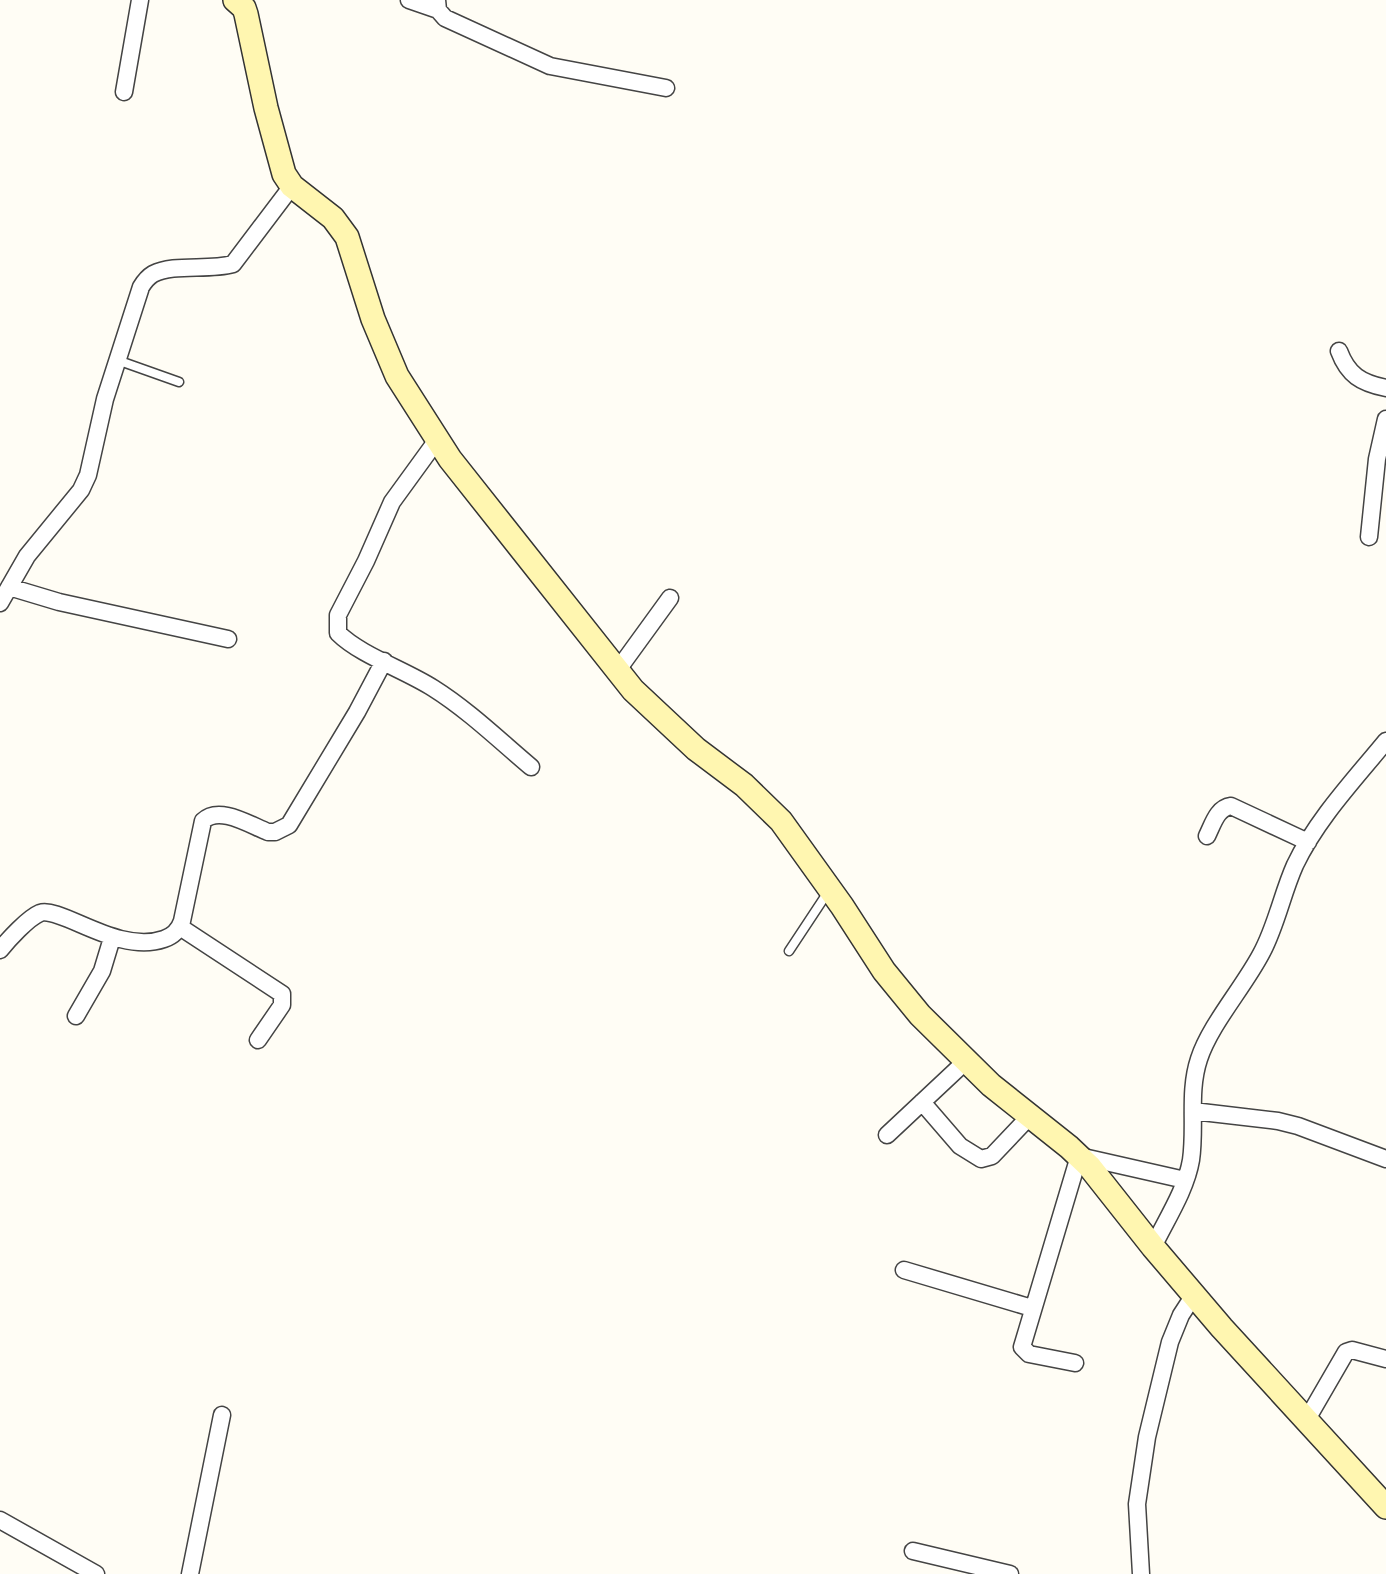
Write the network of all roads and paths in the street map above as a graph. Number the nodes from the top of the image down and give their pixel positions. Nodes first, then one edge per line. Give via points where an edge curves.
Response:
1 (140, 0) edge
2 (236, 0) edge
3 (409, 0) edge
4 (437, 5) edge
5 (666, 88) dead end
6 (124, 92) dead end
7 (292, 187) junction
8 (1339, 351) dead end
9 (117, 360) junction
10 (179, 382) dead end
11 (1386, 388) edge
12 (1386, 419) edge
13 (437, 440) junction
14 (1368, 537) dead end
15 (9, 587) junction
16 (670, 598) dead end
17 (0, 603) edge
18 (228, 639) dead end
19 (384, 661) junction
20 (617, 671) junction
21 (1386, 741) edge
22 (531, 767) dead end
23 (1207, 836) dead end
24 (1308, 842) junction
25 (830, 890) junction
26 (180, 927) junction
27 (112, 938) junction
28 (0, 950) edge
29 (789, 951) dead end
30 (76, 1016) dead end
31 (258, 1040) dead end
32 (966, 1061) junction
33 (922, 1102) junction
34 (1192, 1111) junction
35 (1030, 1116) junction
36 (887, 1135) dead end
37 (1079, 1156) junction
38 (1386, 1159) edge
39 (1185, 1180) junction
40 (1153, 1247) junction
41 (904, 1270) dead end
42 (1194, 1295) junction
43 (1032, 1308) junction
44 (1386, 1359) edge
45 (1075, 1363) dead end
46 (222, 1415) dead end
47 (1306, 1422) junction
48 (1386, 1507) edge
49 (0, 1520) edge
50 (914, 1551) dead end
51 (96, 1574) edge
52 (190, 1574) edge
53 (1010, 1574) edge
54 (1141, 1574) edge

1 - 6 street
2 - 7 street via 246,14 278,156
3 - 4 street
4 - 5 street via 445,18 550,66
7 - 9 street via 233,264 150,275 141,287
7 - 13 street via 320,206 347,237 397,376
8 - 11 street via 1353,375
9 - 10 lane
9 - 15 street via 81,490 33,548
12 - 14 street
13 - 19 street via 392,502 338,615 338,633
13 - 20 street
15 - 17 street
15 - 18 street
16 - 20 street
19 - 22 street via 451,700
19 - 26 street via 289,825 268,832 219,814 206,817
20 - 25 street via 669,726 764,803
21 - 24 street
23 - 24 street via 1223,807 1231,806
24 - 34 street via 1287,884 1267,943 1206,1040 1194,1080
25 - 29 lane
25 - 32 street via 884,971
26 - 27 street via 168,938 151,943
26 - 31 street via 282,994 282,1005
27 - 28 street via 41,913
27 - 30 street via 102,971
32 - 33 street
32 - 35 street
33 - 35 street via 960,1146 981,1159 992,1156
33 - 36 street
34 - 38 street via 1278,1121
34 - 39 street via 1191,1161
35 - 37 street
37 - 39 street
37 - 40 street
37 - 43 street
39 - 40 street
40 - 42 street
41 - 43 street
42 - 47 street
42 - 54 street via 1170,1342 1147,1437 1137,1504
43 - 45 street via 1023,1350
44 - 47 street via 1348,1350
46 - 52 street
47 - 48 street
49 - 51 street
50 - 53 street

